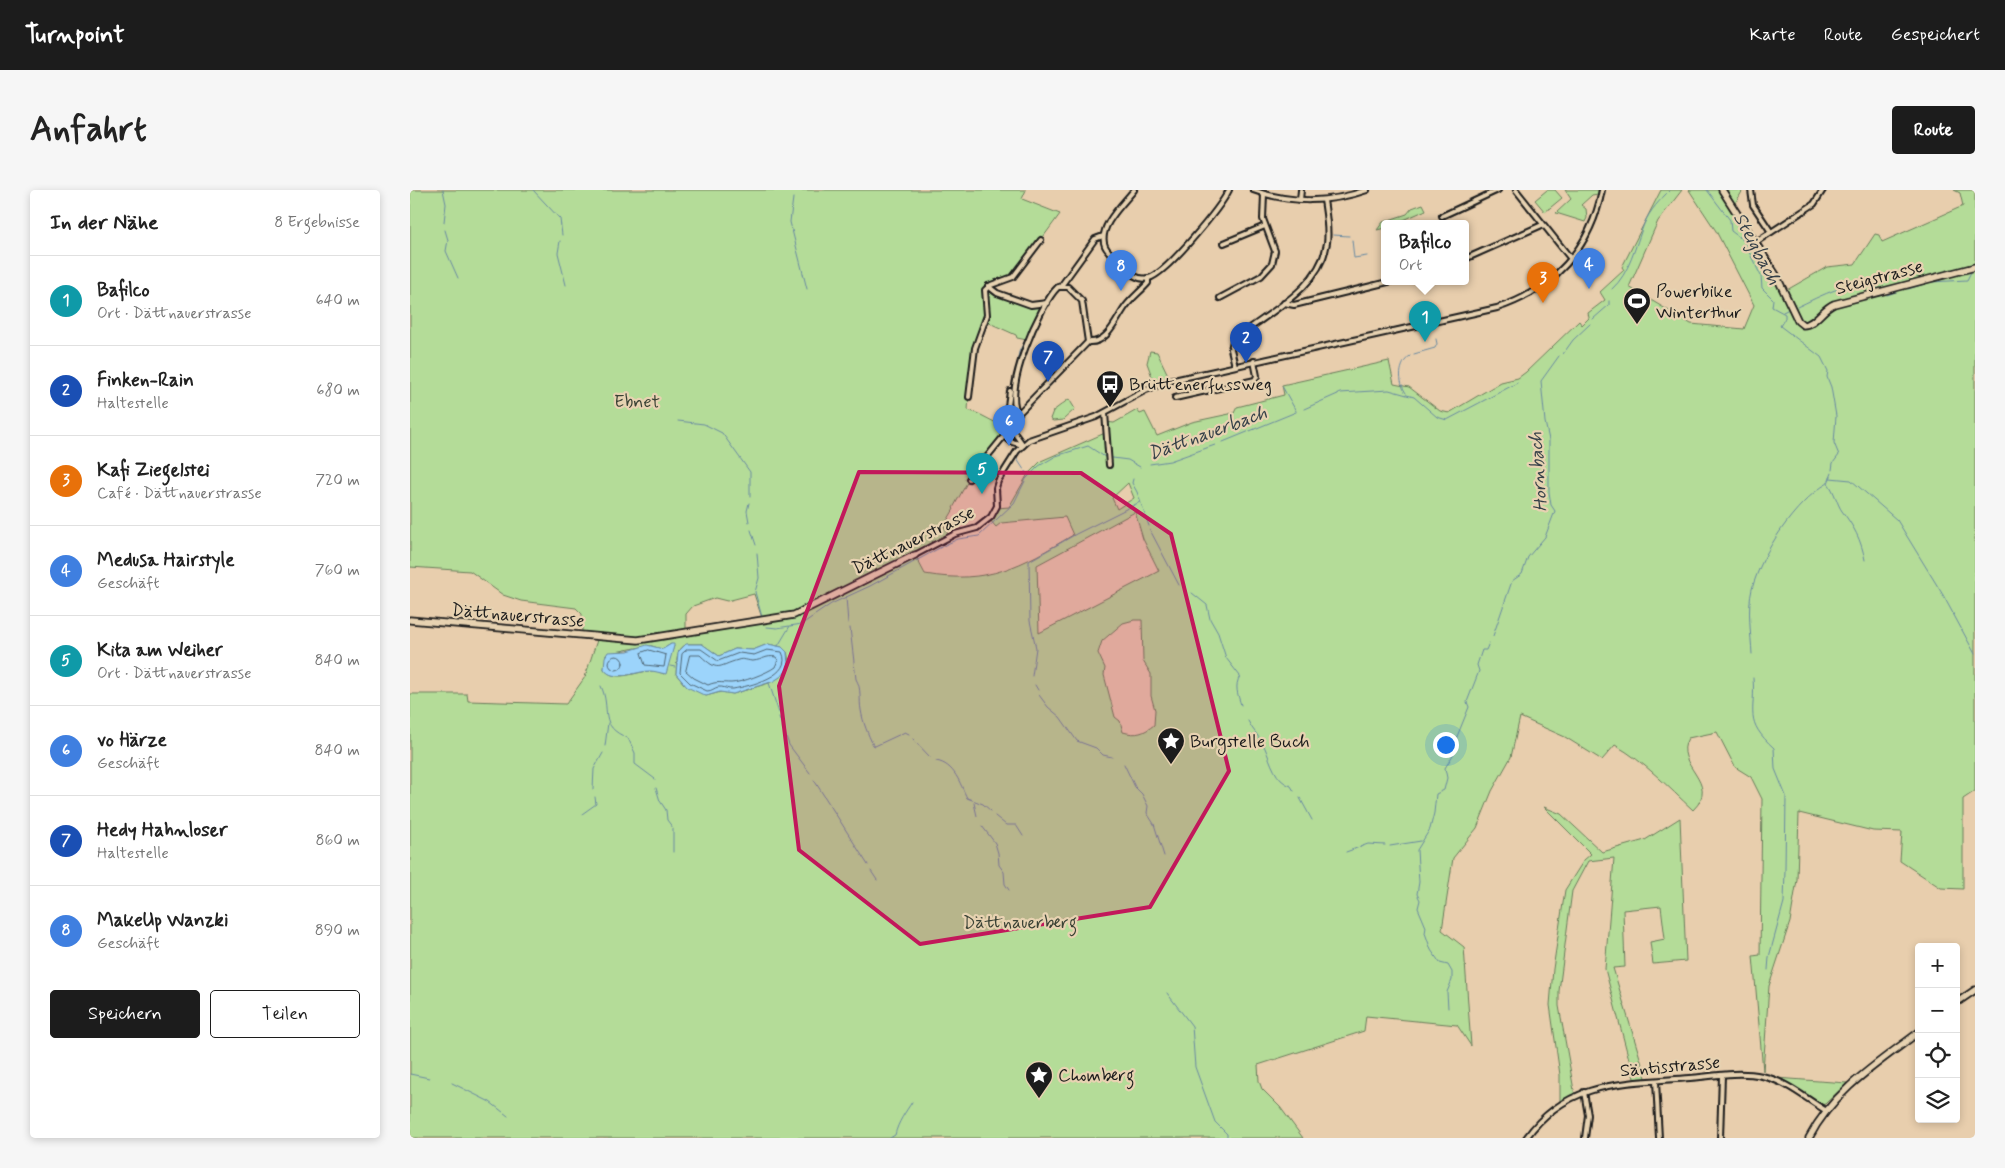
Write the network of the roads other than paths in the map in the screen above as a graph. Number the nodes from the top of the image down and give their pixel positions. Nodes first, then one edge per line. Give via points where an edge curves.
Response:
1 (1134, 190) edge
2 (1228, 190) edge
3 (1253, 190) edge
4 (1301, 190) edge
5 (1367, 190) edge
6 (1498, 190) edge
7 (1516, 190) edge
8 (1602, 190) edge
9 (1722, 190) edge
10 (1750, 190) edge
11 (1823, 190) edge
12 (1264, 194) junction
13 (1300, 200) junction
14 (1324, 200) junction
15 (1442, 216) dead end
16 (1542, 224) junction
17 (1265, 226) junction
18 (1771, 232) junction
19 (1103, 236) junction
20 (1041, 240) dead end
21 (1756, 242) junction
22 (1224, 243) dead end
23 (1469, 257) edge
24 (1571, 259) junction
25 (1975, 267) edge
26 (1148, 278) junction
27 (1381, 284) edge
28 (988, 286) junction
29 (1061, 286) junction
30 (1220, 298) dead end
31 (1047, 303) junction
32 (1284, 303) junction
33 (1088, 342) junction
34 (1254, 361) junction
35 (1234, 366) junction
36 (1010, 391) dead end
37 (969, 396) dead end
38 (1174, 398) dead end
39 (1018, 413) junction
40 (1106, 413) junction
41 (1004, 436) junction
42 (1023, 445) junction
43 (1109, 465) dead end
44 (969, 479) dead end
45 (915, 555) joint
46 (410, 620) edge
47 (1975, 990) edge
48 (1960, 1000) edge
49 (1918, 1033) edge
50 (1722, 1076) junction
51 (1656, 1081) junction
52 (1584, 1092) junction
53 (1825, 1110) junction
54 (1526, 1138) edge
55 (1585, 1138) edge
56 (1659, 1138) edge
57 (1720, 1138) edge
58 (1809, 1138) edge

1 - 19 street
2 - 26 street via 1203,228 1159,272
3 - 12 street
4 - 13 street
5 - 14 street
6 - 15 street
7 - 16 street
8 - 24 street, Dättnauerstrasse via 1588,233
9 - 21 street, Steigstrasse
10 - 18 street via 1753,206
11 - 18 street via 1814,204
12 - 13 street
12 - 17 street
13 - 14 street
14 - 32 street via 1327,239 1322,260 1313,274
16 - 23 street
16 - 24 street
17 - 22 street
17 - 30 street via 1274,244 1272,264 1261,276
18 - 21 street
19 - 26 street via 1106,249 1132,274
19 - 29 street via 1096,238
20 - 28 street via 1012,279
21 - 25 street, Steigstrasse via 1780,280 1798,321 1804,325 1810,324 1834,304
24 - 34 street, Dättnauerstrasse via 1540,288 1513,303
26 - 33 street via 1148,283 1127,304 1119,320 1101,339
27 - 32 street via 1292,306
28 - 31 street via 996,293 1031,305
28 - 37 street via 984,292 987,315 976,348
29 - 31 street
29 - 33 street via 1068,287 1081,300
31 - 39 street via 1020,360 1015,405
32 - 35 street via 1233,341
33 - 39 street
34 - 35 street, Dättnauerstrasse
34 - 38 street via 1255,380
35 - 40 street, Dättnauerstrasse via 1158,384
36 - 41 street
39 - 42 street via 1012,429
40 - 42 street, Dättnauerstrasse via 1038,435
40 - 43 street
41 - 42 street
41 - 44 street
42 - 45 street, Dättnauerstrasse via 998,481 997,506 991,517 977,528 958,533
45 - 46 street, Dättnauerstrasse via 790,616 638,640
47 - 48 street
49 - 53 street via 1851,1084
50 - 51 street, Säntisstrasse
50 - 53 street, Säntisstrasse via 1754,1075 1774,1080
50 - 57 street
51 - 52 street, Säntisstrasse via 1616,1084
51 - 56 street
52 - 54 street, Säntisstrasse via 1548,1113
52 - 55 street via 1588,1115
53 - 58 street

